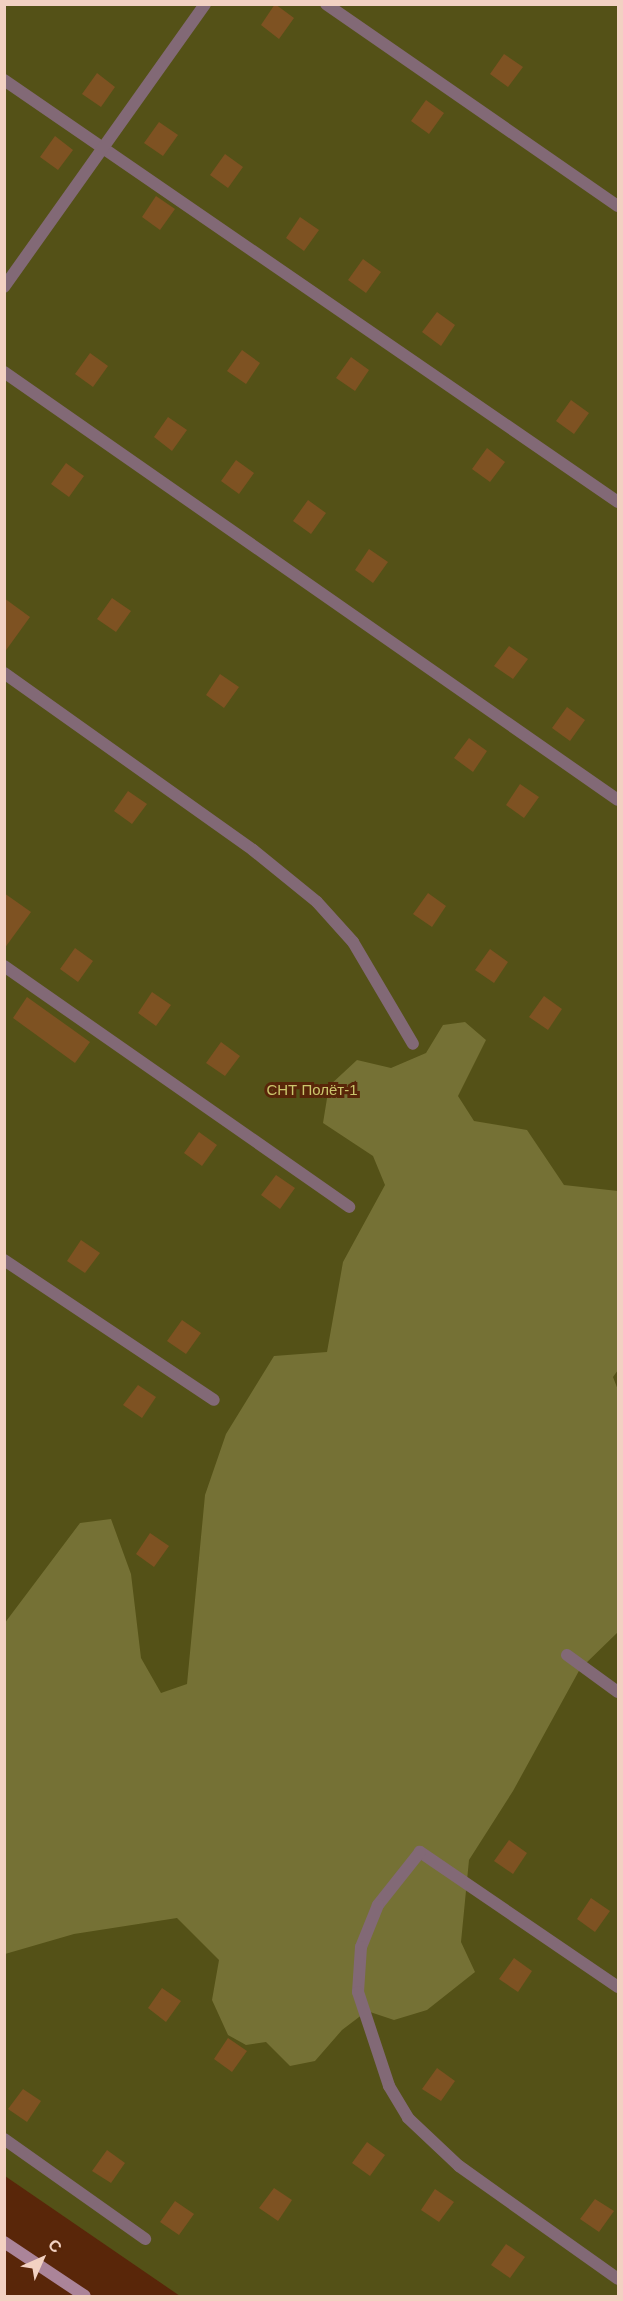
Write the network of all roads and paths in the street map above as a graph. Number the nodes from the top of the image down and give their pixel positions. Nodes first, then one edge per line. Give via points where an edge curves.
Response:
1 (205, 4) edge
2 (326, 4) edge
3 (4, 80) edge
4 (103, 146) junction
5 (618, 206) edge
6 (4, 287) edge
7 (4, 372) edge
8 (618, 502) edge
9 (4, 674) edge
10 (618, 800) edge
11 (4, 966) edge
12 (413, 1044) dead end
13 (349, 1208) dead end
14 (4, 1260) edge
15 (214, 1400) dead end
16 (567, 1655) dead end
17 (618, 1692) edge
18 (618, 1987) edge
19 (4, 2139) edge
20 (145, 2239) dead end
21 (4, 2242) edge
22 (618, 2279) edge
23 (84, 2296) edge

1 - 4 lane
2 - 5 lane
3 - 4 lane
4 - 6 lane
4 - 8 lane
7 - 10 lane
9 - 12 lane via 253,850 316,902 353,942
11 - 13 lane
14 - 15 lane
16 - 17 lane
18 - 22 lane via 420,1852 378,1905 361,1947 358,1992 385,2076 408,2118 459,2166
19 - 20 lane
21 - 23 street

